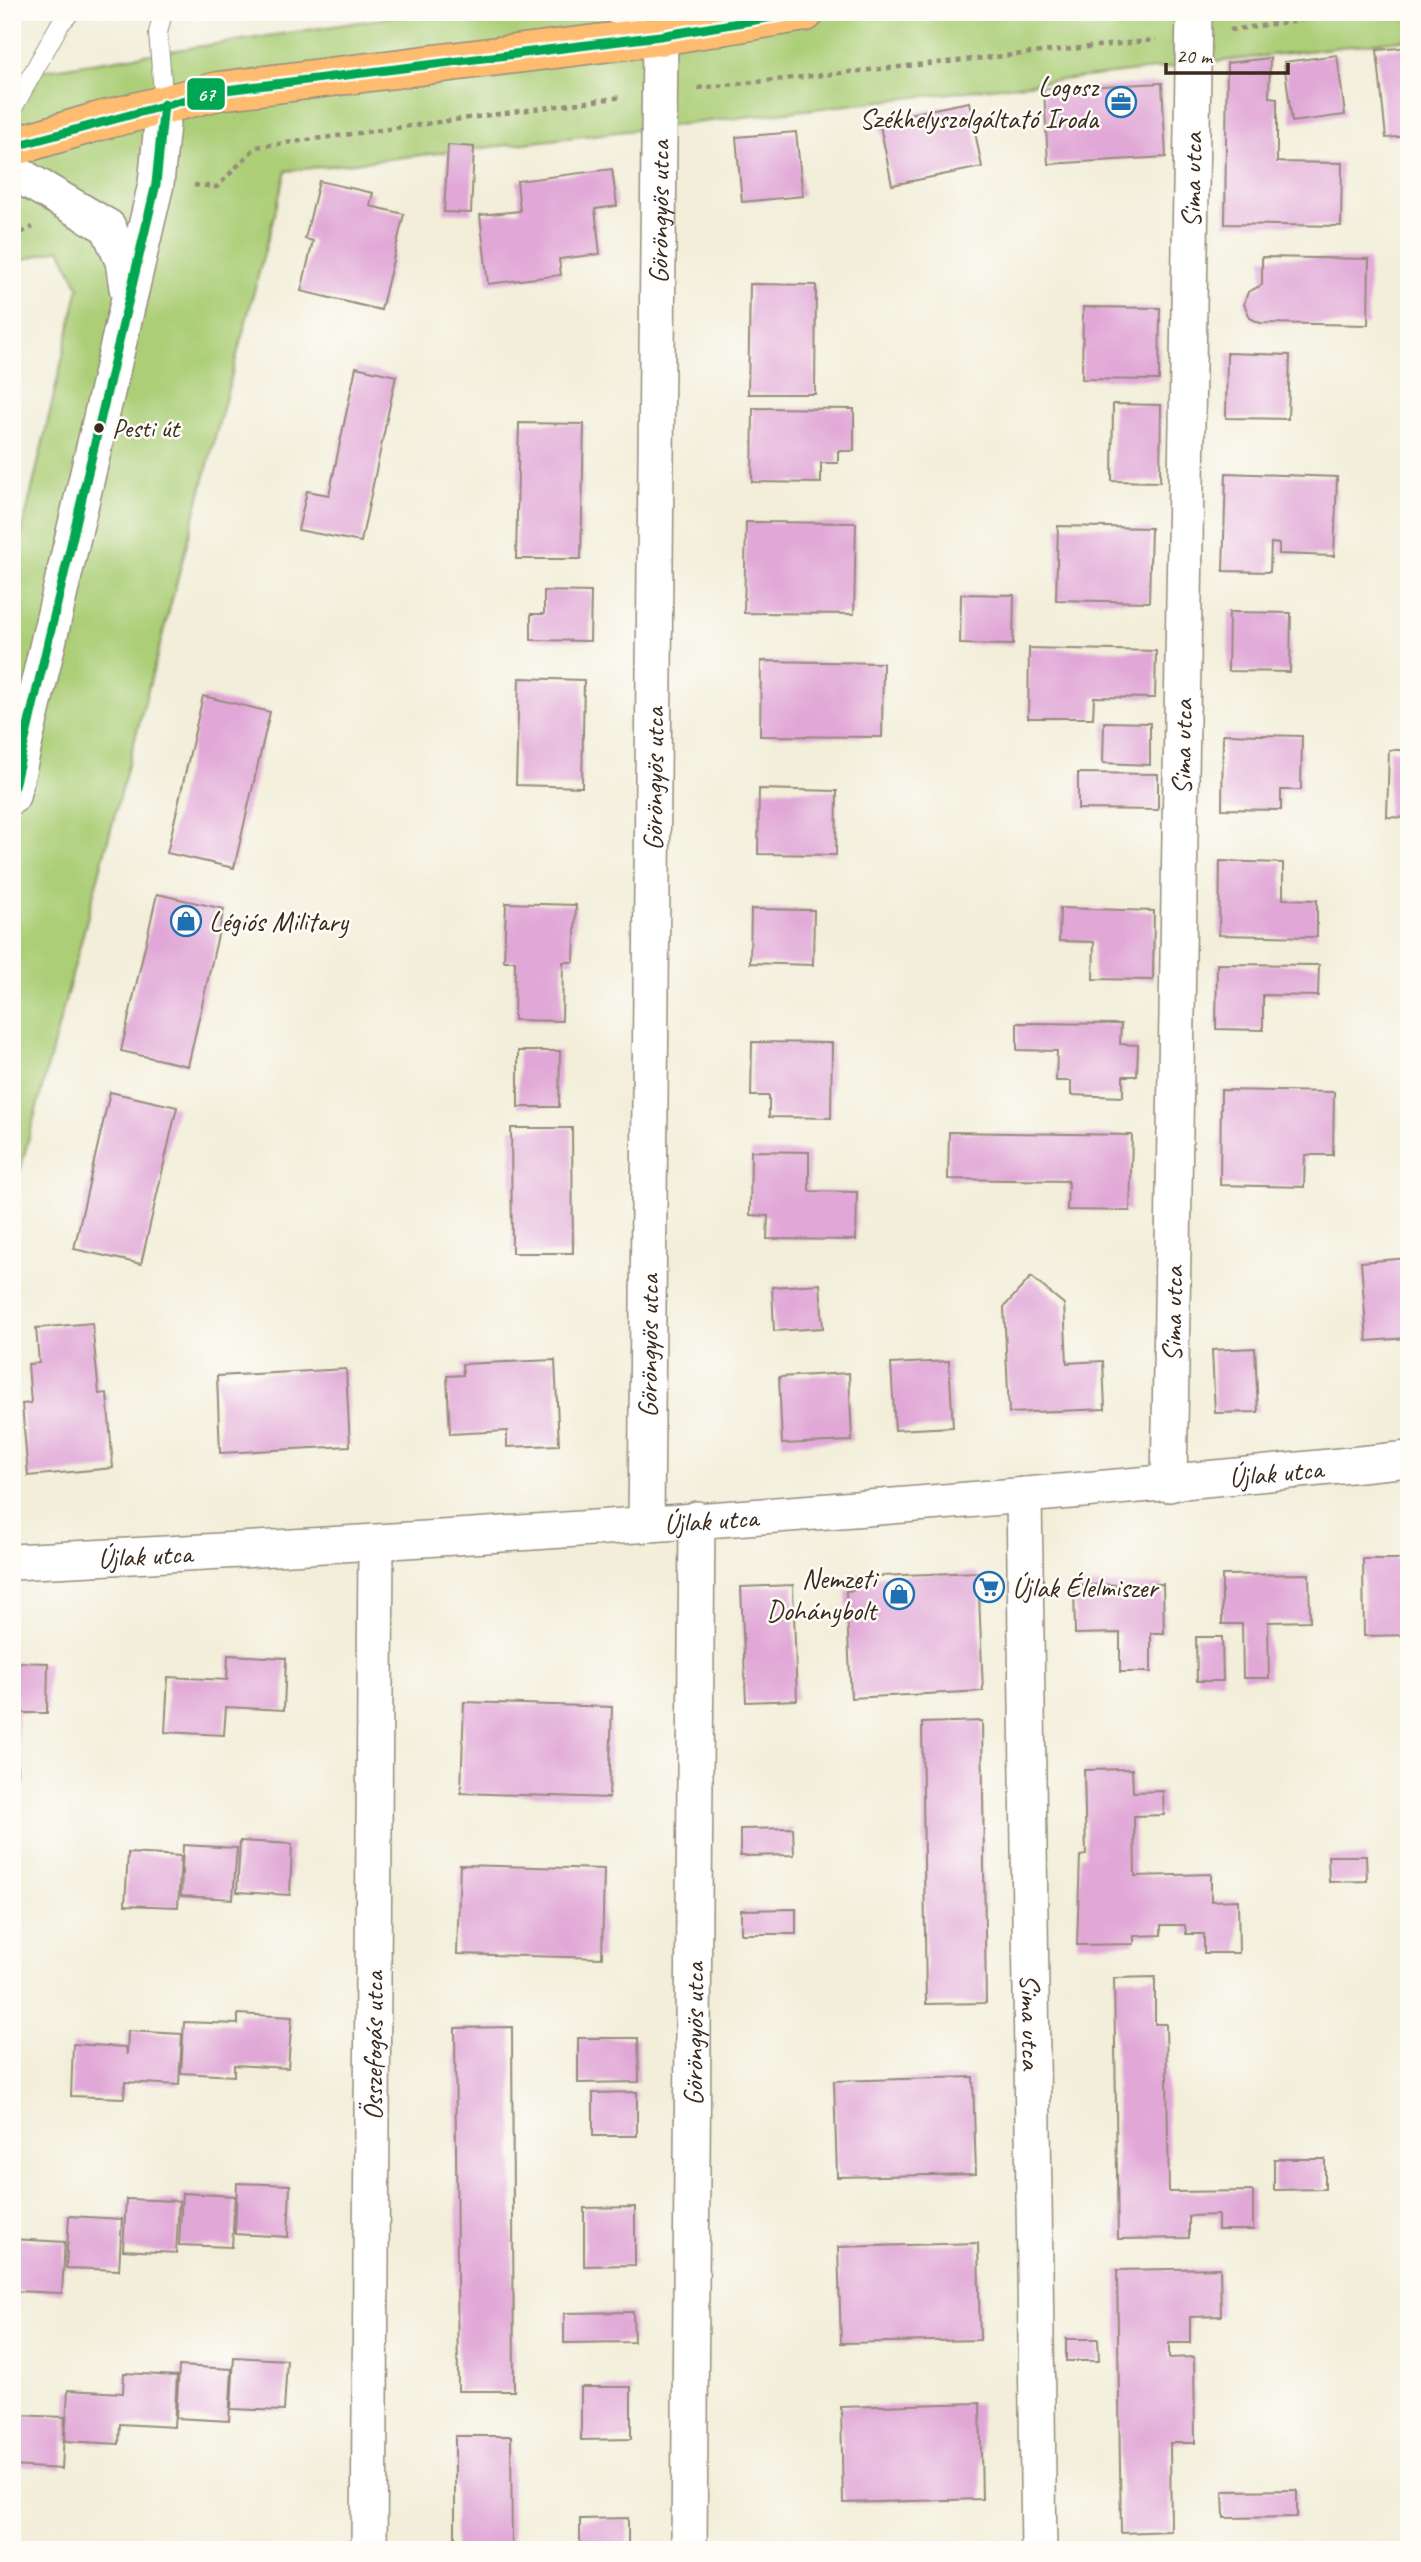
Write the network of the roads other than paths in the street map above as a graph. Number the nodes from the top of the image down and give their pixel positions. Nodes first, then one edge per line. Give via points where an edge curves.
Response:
1 (71, 12) edge
2 (163, 12) edge
3 (609, 12) edge
4 (805, 12) edge
5 (1194, 24) edge
6 (660, 36) junction
7 (164, 104) junction
8 (12, 110) edge
9 (12, 147) edge
10 (12, 171) edge
11 (128, 295) junction
12 (12, 796) edge
13 (1409, 1459) edge
14 (1169, 1483) junction
15 (1024, 1495) junction
16 (697, 1520) junction
17 (646, 1523) junction
18 (376, 1544) junction
19 (12, 1562) edge
20 (369, 2550) edge
21 (690, 2550) edge
22 (1039, 2550) edge

1 - 8 lane
2 - 7 lane via 158,33
3 - 6 lane
4 - 6 main road
5 - 14 street, Sima utca
6 - 7 main road via 218,91
6 - 17 street, Göröngyös utca
7 - 9 main road
7 - 11 street via 156,184
10 - 11 street via 108,227 123,261
11 - 12 street
13 - 14 street, Újlak utca
14 - 15 street, Újlak utca
15 - 16 street, Újlak utca
15 - 22 street, Sima utca
16 - 17 street, Újlak utca
16 - 21 street, Göröngyös utca
17 - 18 street, Újlak utca
18 - 19 street, Újlak utca
18 - 20 street, Összefogás utca

